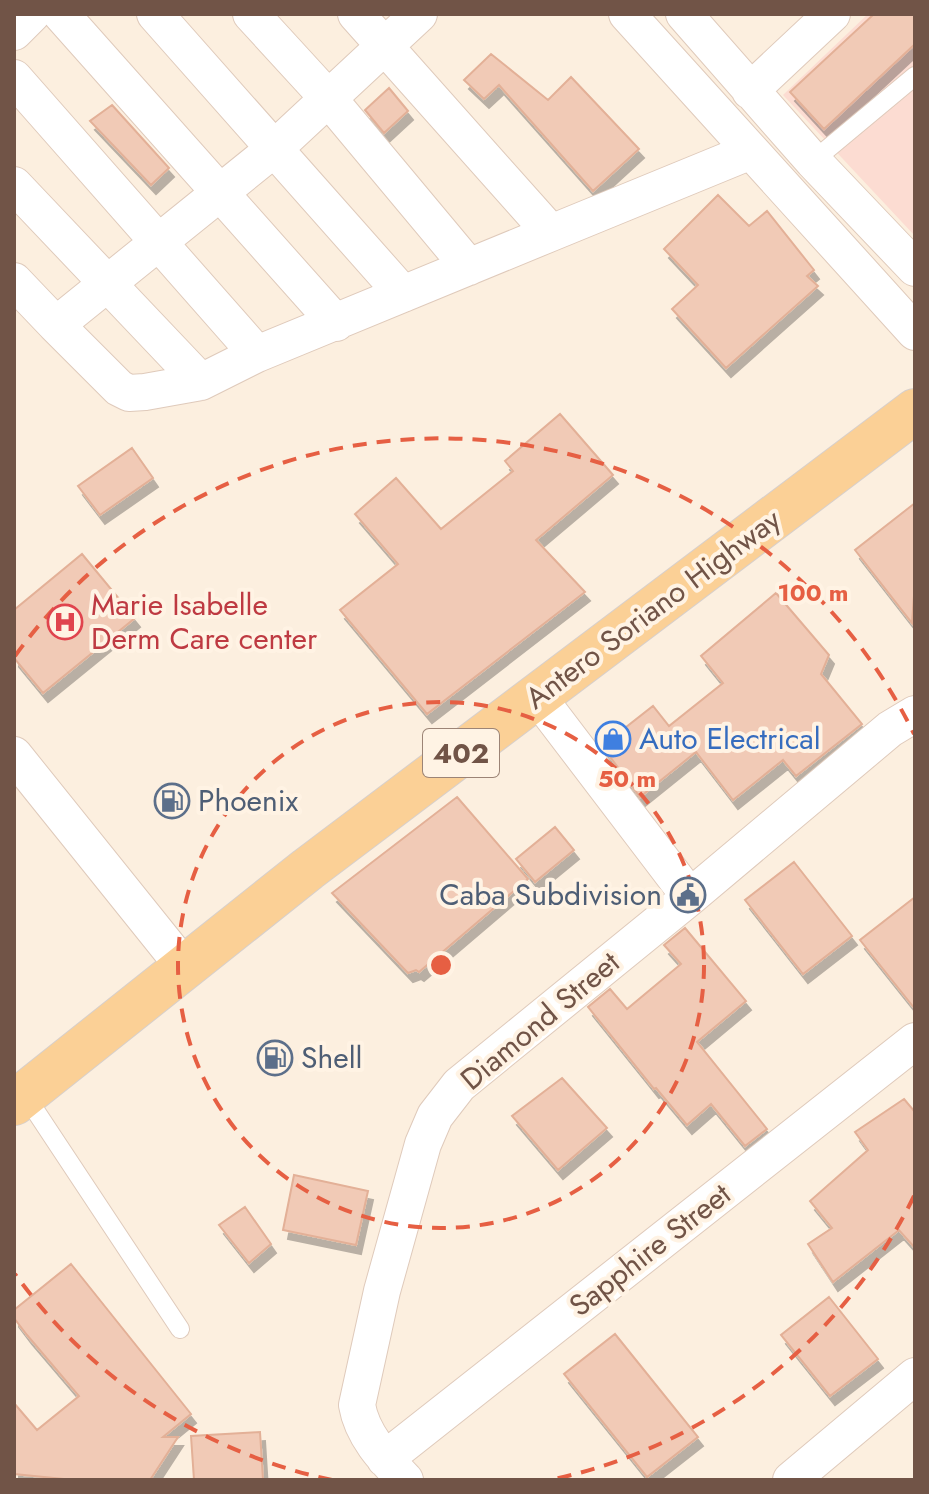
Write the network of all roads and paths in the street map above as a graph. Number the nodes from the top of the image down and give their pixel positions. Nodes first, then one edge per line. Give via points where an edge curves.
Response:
1 (32, 14) edge
2 (61, 14) edge
3 (155, 14) edge
4 (251, 14) edge
5 (356, 14) edge
6 (419, 14) edge
7 (627, 14) edge
8 (684, 14) edge
9 (832, 14) edge
10 (14, 32) edge
11 (385, 45) junction
12 (915, 76) edge
13 (14, 78) edge
14 (750, 91) junction
15 (328, 98) junction
16 (274, 149) junction
17 (751, 151) junction
18 (813, 161) junction
19 (14, 185) edge
20 (220, 192) junction
21 (551, 233) junction
22 (157, 243) junction
23 (469, 267) junction
24 (915, 268) edge
25 (14, 281) edge
26 (107, 284) junction
27 (403, 294) junction
28 (336, 323) junction
29 (56, 325) junction
30 (915, 332) edge
31 (257, 354) junction
32 (201, 382) junction
33 (915, 411) edge
34 (537, 696) junction
35 (915, 714) edge
36 (14, 755) edge
37 (690, 897) junction
38 (185, 968) junction
39 (915, 1041) edge
40 (19, 1099) edge
41 (180, 1329) dead end
42 (915, 1376) edge
43 (395, 1470) edge
44 (791, 1480) edge

1 - 10 street
2 - 20 street
3 - 16 street
4 - 15 street
5 - 11 street
6 - 11 street
7 - 17 street
8 - 14 street
9 - 14 street
11 - 15 street
11 - 21 street
12 - 18 lane
13 - 22 street
14 - 18 street
15 - 16 street
15 - 23 street
16 - 20 street
16 - 27 street
17 - 21 street
17 - 30 street
18 - 24 street
19 - 26 street
20 - 22 street
20 - 28 street
21 - 23 street
22 - 26 street
22 - 31 street
23 - 27 street
25 - 29 street
26 - 29 street
26 - 32 street
27 - 28 street
28 - 31 street
29 - 32 street via 129,393
31 - 32 street
33 - 34 main road, Antero Soriano Highway / 402
34 - 37 street
34 - 38 main road, Antero Soriano Highway / 402
35 - 37 street, Diamond Street via 890,729
36 - 38 street
37 - 43 street, Diamond Street via 459,1085 435,1116 408,1194 357,1405 360,1422
38 - 40 main road, Antero Soriano Highway / 402
39 - 43 street, Sapphire Street
40 - 41 lane
42 - 44 street

